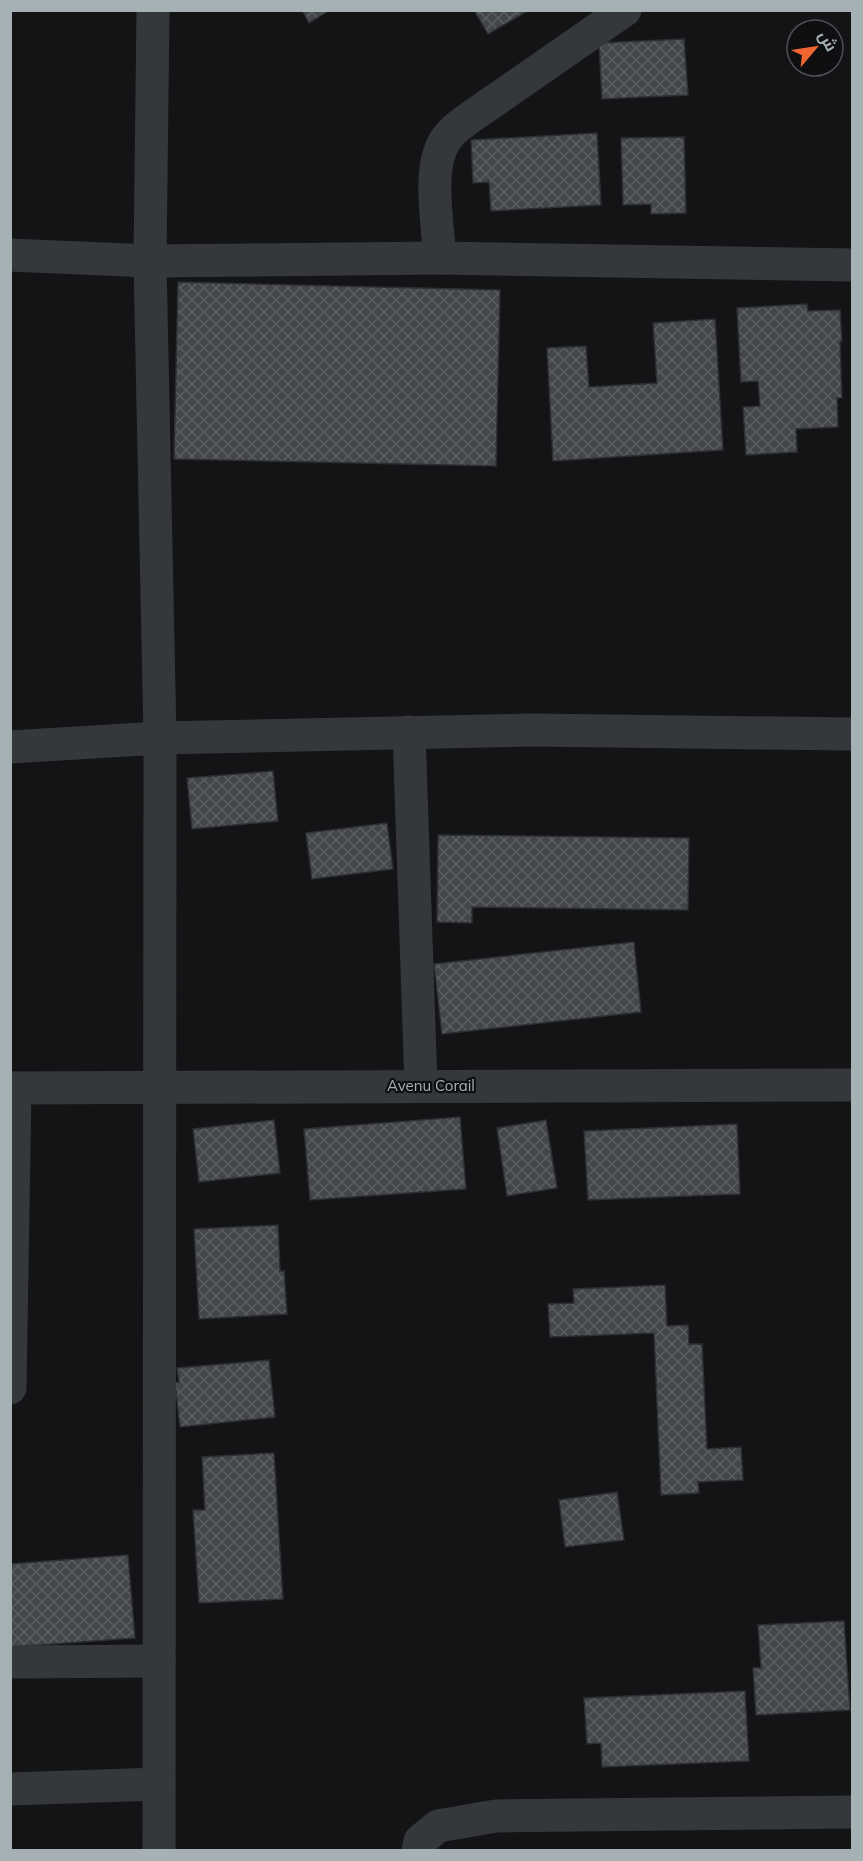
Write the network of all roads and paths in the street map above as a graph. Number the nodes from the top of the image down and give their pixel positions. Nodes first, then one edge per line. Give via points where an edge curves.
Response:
1 (153, 10) edge
2 (625, 10) edge
3 (10, 255) edge
4 (440, 258) junction
5 (150, 261) junction
6 (852, 265) edge
7 (409, 732) junction
8 (852, 734) edge
9 (160, 738) junction
10 (10, 747) edge
11 (852, 1085) edge
12 (421, 1086) junction
13 (158, 1087) junction
14 (13, 1088) edge
15 (11, 1236) edge
16 (10, 1388) edge
17 (159, 1661) junction
18 (10, 1662) edge
19 (159, 1784) junction
20 (10, 1789) edge
21 (852, 1812) edge
22 (159, 1851) edge
23 (418, 1851) edge

1 - 5 street
2 - 4 street via 468,119 446,139 436,160 435,173
3 - 5 street
4 - 5 street
4 - 6 street
5 - 9 street
7 - 8 street
7 - 9 street
7 - 12 street
9 - 10 street
9 - 13 street
11 - 12 street, Avenu Corail
12 - 13 street, Avenu Corail
13 - 14 street, Avenu Corail
13 - 17 street
14 - 15 street
15 - 16 street
17 - 18 street
17 - 19 street
19 - 20 street
19 - 22 street
21 - 23 street via 496,1816 438,1826 420,1841

